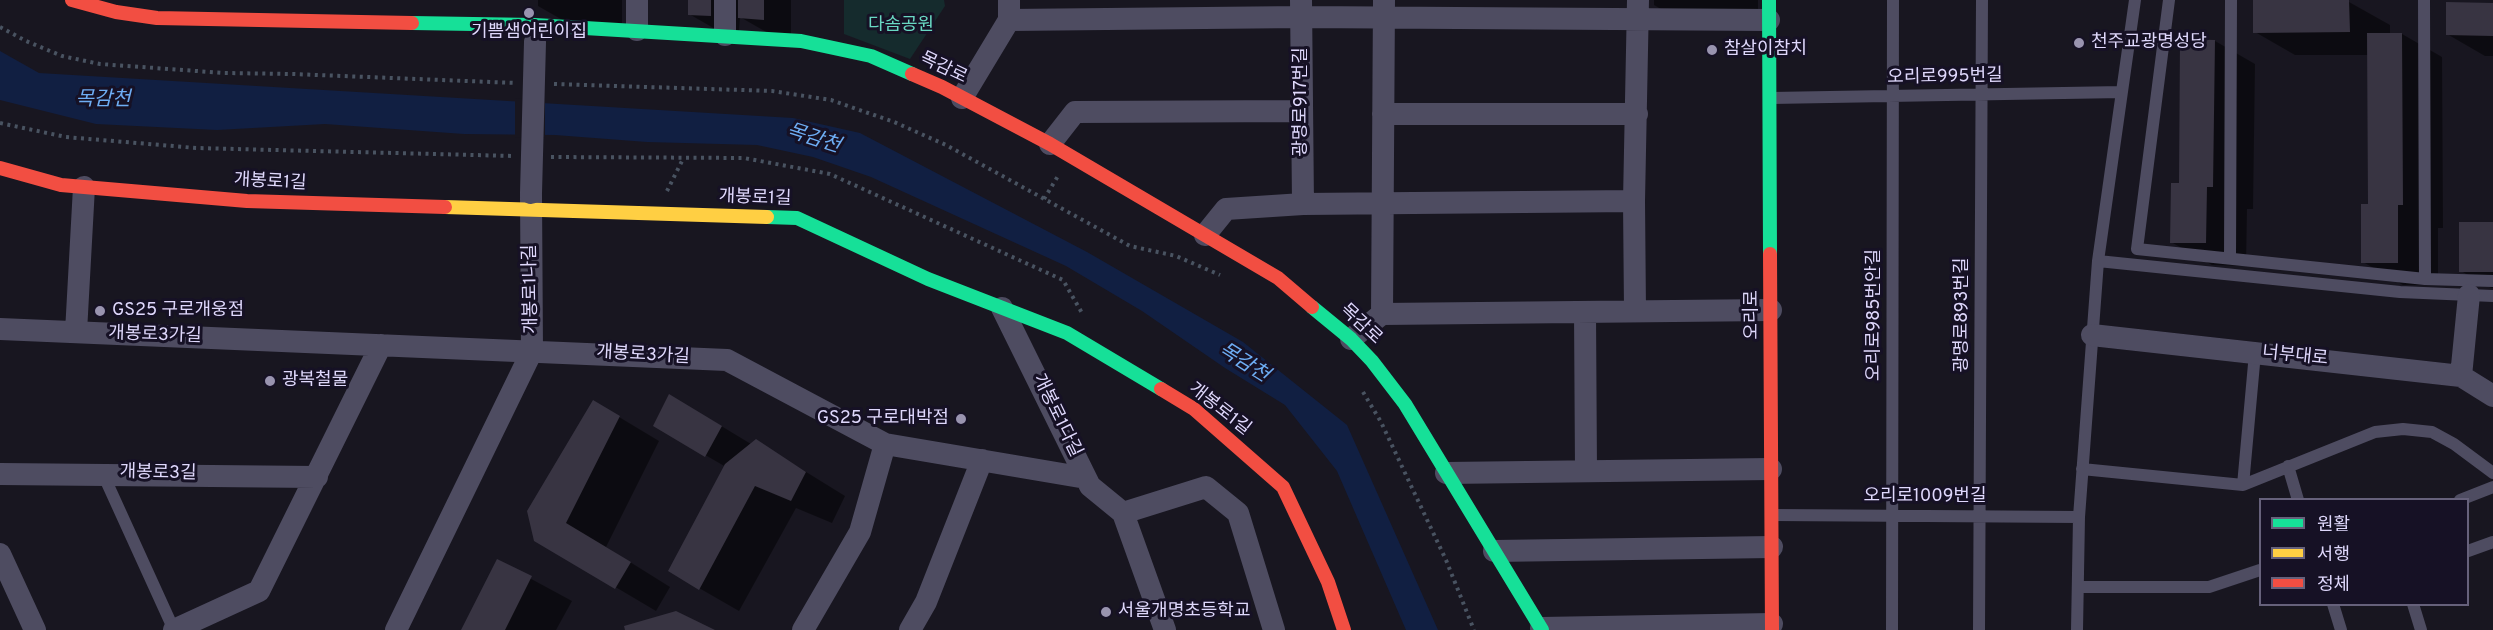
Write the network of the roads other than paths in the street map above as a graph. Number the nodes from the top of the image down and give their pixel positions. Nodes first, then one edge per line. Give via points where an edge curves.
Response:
1 (72, 0) edge
2 (637, 0) edge
3 (725, 0) edge
4 (1893, 0) edge
5 (1982, 0) edge
6 (2135, 0) edge
7 (2169, 0) edge
8 (2232, 0) edge
9 (2424, 0) edge
10 (1302, 9) edge
11 (1384, 9) edge
12 (352, 10) edge
13 (1009, 10) edge
14 (1637, 10) edge
15 (1769, 10) edge
16 (637, 30) junction
17 (535, 34) junction
18 (725, 35) junction
19 (2122, 92) junction
20 (1981, 96) junction
21 (1893, 97) junction
22 (962, 98) junction
23 (1769, 98) junction
24 (1302, 111) junction
25 (1383, 114) junction
26 (1637, 114) junction
27 (1050, 144) junction
28 (0, 168) edge
29 (84, 187) junction
30 (1634, 201) junction
31 (531, 202) junction
32 (1303, 204) junction
33 (1383, 204) junction
34 (1205, 236) junction
35 (2230, 258) junction
36 (2098, 261) junction
37 (2425, 279) junction
38 (2493, 280) edge
39 (2469, 295) junction
40 (2493, 296) edge
41 (1002, 308) junction
42 (1771, 310) junction
43 (1635, 311) junction
44 (1585, 312) junction
45 (1382, 314) junction
46 (0, 329) edge
47 (76, 332) junction
48 (2092, 335) junction
49 (1351, 339) junction
50 (381, 345) junction
51 (532, 351) junction
52 (2255, 353) junction
53 (2461, 376) junction
54 (2493, 396) edge
55 (885, 444) junction
56 (982, 460) junction
57 (2288, 466) junction
58 (1771, 469) junction
59 (2082, 469) junction
60 (1586, 471) junction
61 (1446, 473) junction
62 (2493, 473) edge
63 (0, 474) edge
64 (103, 474) junction
65 (317, 477) junction
66 (1086, 478) junction
67 (2243, 485) junction
68 (2493, 487) edge
69 (2297, 498) edge
70 (2465, 498) edge
71 (1124, 513) junction
72 (1772, 515) junction
73 (1893, 515) junction
74 (1980, 515) junction
75 (2079, 517) junction
76 (2493, 542) edge
77 (1772, 547) junction
78 (1494, 551) junction
79 (2469, 551) edge
80 (0, 554) edge
81 (2259, 570) edge
82 (2079, 587) junction
83 (2334, 606) edge
84 (2414, 606) edge
85 (1772, 627) edge
86 (1541, 629) edge
87 (35, 630) edge
88 (174, 630) edge
89 (396, 630) edge
90 (803, 630) edge
91 (910, 630) edge
92 (1165, 630) edge
93 (1274, 630) edge
94 (1344, 630) edge
95 (1892, 630) edge
96 (1979, 630) edge
97 (2077, 630) edge
98 (2341, 630) edge
99 (2421, 630) edge

1 - 12 street, 목감로 via 157,18
2 - 16 street
3 - 18 street
4 - 21 lane, 오리로985번안길
5 - 20 lane, 광명로893번길
6 - 19 lane
7 - 35 lane via 2137,249
8 - 35 lane
9 - 37 lane
10 - 11 street
10 - 13 street
10 - 24 street, 광명로917번길
11 - 14 street
11 - 25 street
12 - 17 street, 목감로
13 - 22 street
14 - 15 street
14 - 26 street
15 - 23 street, 오리로
16 - 17 street, 목감로
16 - 18 street, 목감로
17 - 31 street, 개봉로1나길, bridge
18 - 22 street, 목감로 via 801,41 872,56
19 - 20 lane, 오리로995번길
19 - 36 lane
20 - 21 lane, 오리로995번길
20 - 74 lane, 광명로893번길
21 - 23 lane, 오리로995번길
21 - 73 lane, 오리로985번안길
22 - 27 street, 목감로
23 - 42 street, 오리로
24 - 27 street via 1075,112
24 - 32 street, 광명로917번길
25 - 26 street
25 - 33 street
26 - 30 street
27 - 34 street, 목감로
28 - 29 street, 개봉로1길 via 61,185
29 - 31 street, 개봉로1길 via 248,201
29 - 47 street
30 - 33 street
30 - 43 street
31 - 41 street, 개봉로1길 via 797,218 928,279
31 - 51 street, 개봉로1나길
32 - 33 street
32 - 34 street via 1226,209
33 - 45 street
34 - 49 street, 목감로 via 1278,278
35 - 37 lane
36 - 39 lane via 2389,291
36 - 48 lane
37 - 38 lane
39 - 40 lane
39 - 53 street
41 - 66 street, 개봉로1다길
41 - 94 street, 개봉로1길 via 1067,333 1194,409 1283,487 1328,582
42 - 43 street
42 - 58 street, 오리로
43 - 44 street
44 - 45 street
44 - 60 street
45 - 49 street
46 - 47 street, 개봉로3가길
47 - 50 street, 개봉로3가길
48 - 52 street, 너부대로
48 - 59 lane
49 - 61 street, 목감로 via 1405,404
50 - 51 street, 개봉로3가길
50 - 65 street
51 - 55 street, 개봉로3가길 via 727,360
51 - 89 street, 개봉로1나길
52 - 53 street, 너부대로
52 - 67 lane
53 - 54 street, 너부대로
55 - 56 street, 개봉로3가길
55 - 90 street via 860,531
56 - 66 street, 개봉로3가길
56 - 91 street via 926,602
57 - 62 lane via 2375,432 2403,429 2432,432
57 - 67 lane
57 - 69 lane
58 - 60 street
58 - 72 street, 오리로
59 - 67 lane
59 - 75 lane
60 - 61 street
61 - 78 street, 목감로
63 - 64 street, 개봉로3길
64 - 65 street, 개봉로3길
64 - 88 lane
65 - 88 street via 259,591
66 - 71 street, 개봉로1다길 via 1090,486
68 - 70 lane
71 - 92 street
71 - 93 street via 1206,487 1238,513
72 - 73 lane, 오리로1009번길
72 - 77 street, 오리로
73 - 74 lane, 오리로1009번길
73 - 95 lane, 오리로985번안길
74 - 75 lane, 오리로1009번길
74 - 96 lane, 광명로893번길
75 - 82 lane
76 - 79 lane
77 - 78 street
77 - 85 street, 오리로
78 - 86 street, 목감로
80 - 87 street
81 - 82 lane via 2209,587
82 - 97 lane
83 - 98 lane
84 - 99 lane
85 - 86 street

